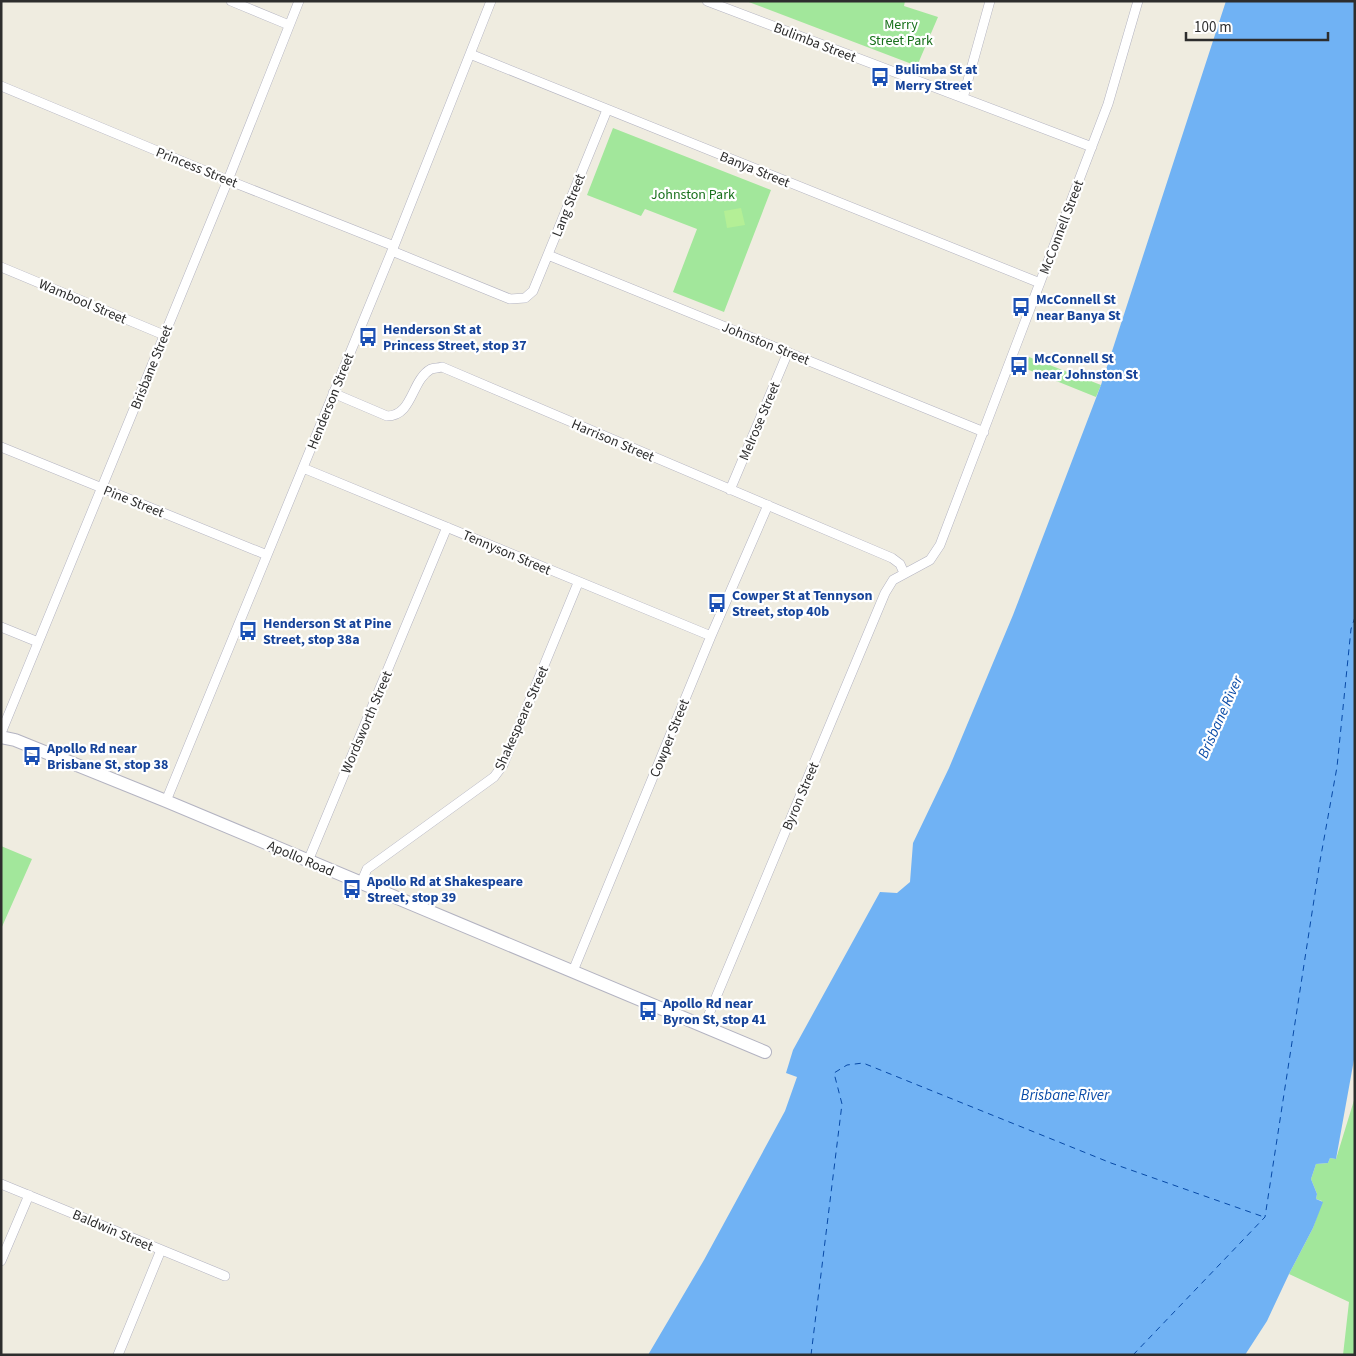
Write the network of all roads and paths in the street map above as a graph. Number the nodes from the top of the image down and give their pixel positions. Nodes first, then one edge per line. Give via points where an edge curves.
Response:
1 (231, 1) edge
2 (299, 1) edge
3 (491, 1) edge
4 (707, 1) edge
5 (990, 1) edge
6 (1138, 1) edge
7 (289, 25) junction
8 (470, 54) junction
9 (1, 86) edge
10 (963, 98) junction
11 (607, 110) junction
12 (1092, 147) junction
13 (228, 180) junction
14 (393, 248) junction
15 (548, 255) junction
16 (1, 267) edge
17 (1040, 283) junction
18 (525, 298) joint
19 (164, 335) junction
20 (788, 352) junction
21 (333, 394) junction
22 (984, 432) junction
23 (1, 447) edge
24 (303, 468) junction
25 (102, 488) junction
26 (730, 490) junction
27 (768, 505) junction
28 (447, 527) junction
29 (266, 555) junction
30 (904, 573) junction
31 (578, 583) junction
32 (1, 627) edge
33 (711, 636) junction
34 (38, 642) junction
35 (1, 733) edge
36 (1, 737) edge
37 (166, 800) junction
38 (308, 861) junction
39 (361, 883) junction
40 (572, 971) junction
41 (704, 1026) junction
42 (765, 1052) dead end
43 (1, 1184) edge
44 (29, 1195) junction
45 (161, 1250) junction
46 (1, 1261) edge
47 (225, 1276) dead end
48 (118, 1355) edge

1 - 7 street
2 - 7 street, Brisbane Street
3 - 8 street, Henderson Street
4 - 10 street, Bulimba Street
5 - 10 street
6 - 12 street, McConnell Street via 1117,77
7 - 13 street, Brisbane Street
8 - 11 street, Banya Street
8 - 14 street, Henderson Street
9 - 13 street, Princess Street
10 - 12 street, Bulimba Street
11 - 15 street, Lang Street
11 - 17 street, Banya Street
12 - 17 street, McConnell Street
13 - 14 street, Princess Street
13 - 19 street, Brisbane Street
14 - 18 street, Princess Street via 510,299
14 - 21 street, Henderson Street
15 - 18 street, Lang Street via 533,291
15 - 20 street, Johnston Street
16 - 19 street, Wambool Street
17 - 22 street, McConnell Street
19 - 25 street, Brisbane Street
20 - 22 street, Johnston Street
20 - 26 street, Melrose Street
21 - 24 street, Henderson Street
21 - 26 street, Harrison Street via 392,416 403,410 426,374 442,367
22 - 30 street, McConnell Street via 936,553 930,560
23 - 25 street, Pine Street
24 - 28 street, Tennyson Street
24 - 29 street, Henderson Street
25 - 29 street, Pine Street
25 - 34 street, Brisbane Street
26 - 27 street, Harrison Street
27 - 30 street, Harrison Street via 892,558
27 - 33 street, Cowper Street
28 - 31 street, Tennyson Street
28 - 38 street, Wordsworth Street
29 - 37 street, Henderson Street
30 - 41 street, Byron Street via 893,580 885,593
31 - 33 street, Tennyson Street
31 - 39 street, Shakespeare Street via 503,765 494,777 366,868
32 - 34 street
33 - 40 street, Cowper Street
34 - 35 street, Brisbane Street
36 - 37 street, Apollo Road
37 - 38 street, Apollo Road
38 - 39 street, Apollo Road
39 - 40 street, Apollo Road
40 - 41 street, Apollo Road
41 - 42 street, Apollo Road
43 - 44 street, Baldwin Street
44 - 45 street, Baldwin Street
44 - 46 street
45 - 47 street, Baldwin Street
45 - 48 street

